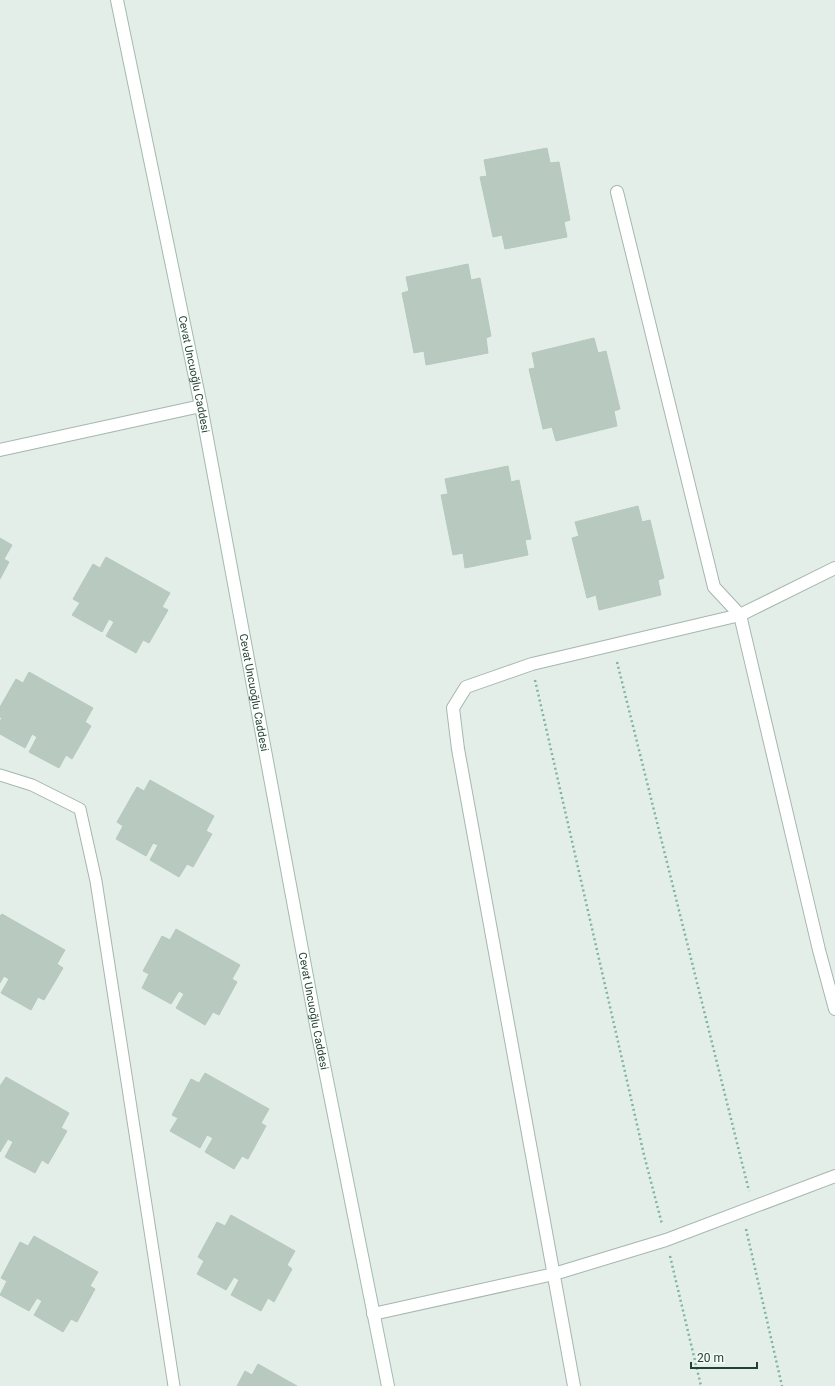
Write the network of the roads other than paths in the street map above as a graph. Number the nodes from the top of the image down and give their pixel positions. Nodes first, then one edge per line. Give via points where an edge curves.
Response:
1 (117, 0) edge
2 (616, 192) dead end
3 (201, 406) junction
4 (0, 450) edge
5 (835, 568) edge
6 (740, 615) junction
7 (0, 775) edge
8 (835, 1009) edge
9 (835, 1176) edge
10 (554, 1274) junction
11 (373, 1314) junction
12 (174, 1386) edge
13 (388, 1386) edge
14 (574, 1386) edge

1 - 3 street, Cevat Uncuoğlu Caddesi
2 - 6 street via 714,587
3 - 4 street
3 - 11 street, Cevat Uncuoğlu Caddesi via 314,1017
5 - 6 street
6 - 8 street
6 - 10 street via 532,664 466,688 453,708 458,749
7 - 12 lane via 32,785 80,809 96,881
9 - 10 street via 666,1240
10 - 11 street
10 - 14 street
11 - 13 street, Cevat Uncuoğlu Caddesi

